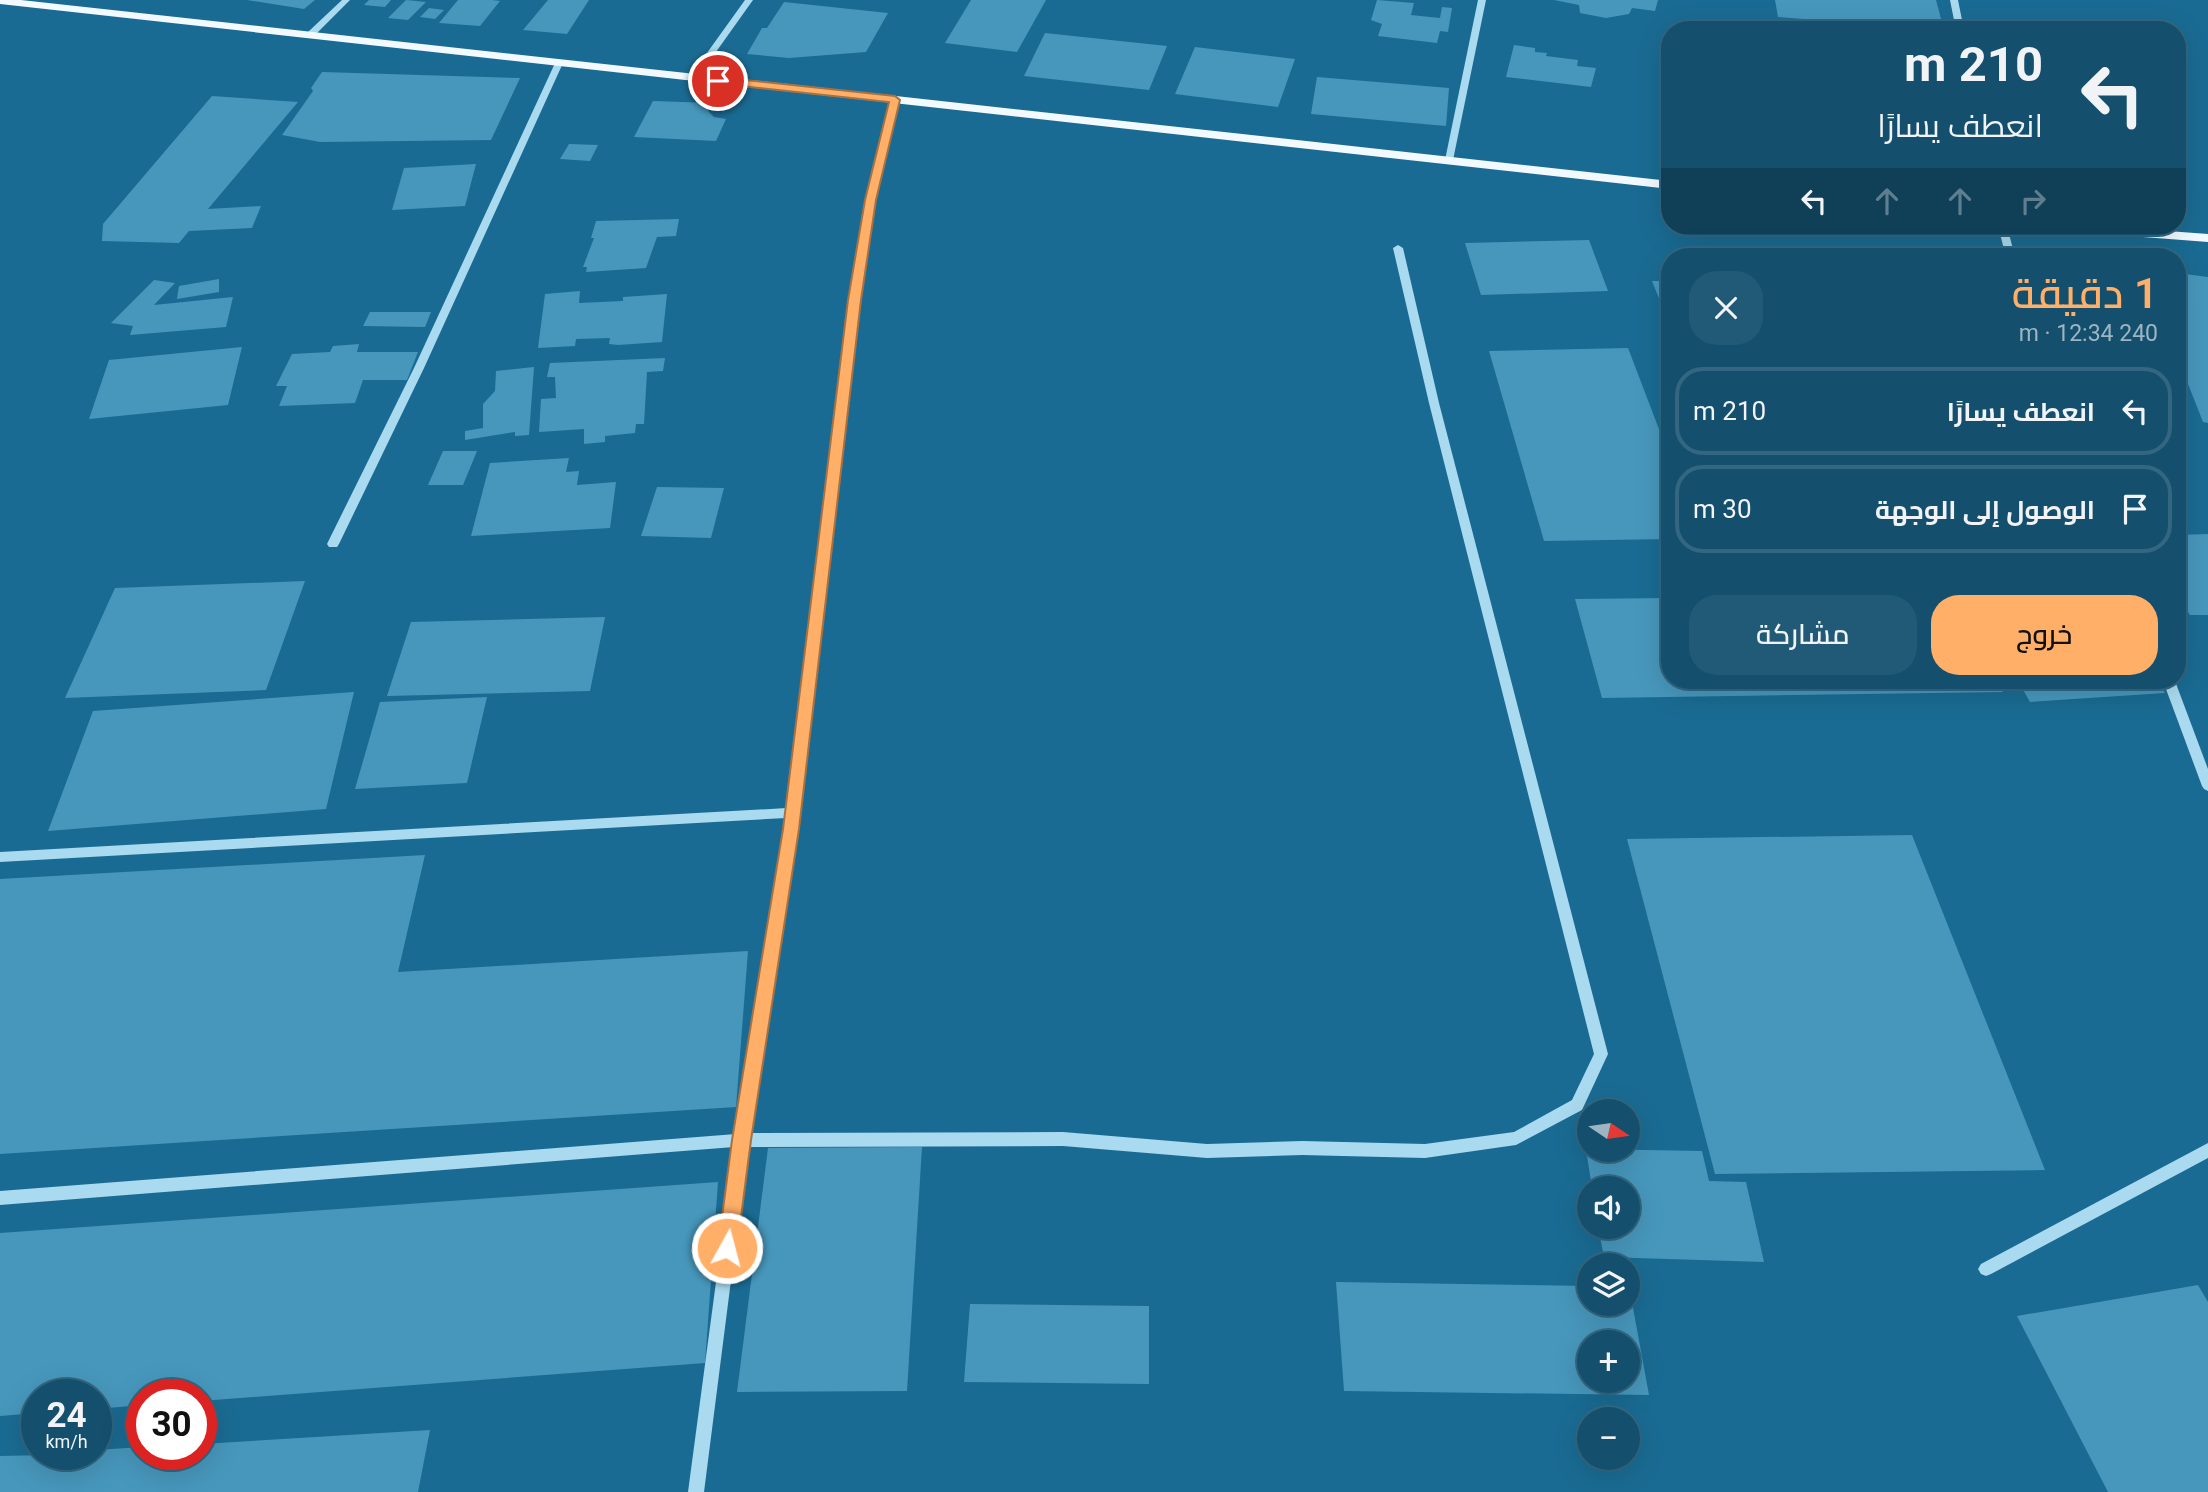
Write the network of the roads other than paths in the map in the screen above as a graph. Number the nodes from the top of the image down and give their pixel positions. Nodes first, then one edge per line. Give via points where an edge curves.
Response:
1 (346, 0) edge
2 (749, 0) edge
3 (1482, 0) edge
4 (1954, 0) edge
5 (0, 1) edge
6 (1958, 21) edge
7 (311, 34) junction
8 (559, 64) junction
9 (693, 78) junction
10 (895, 100) junction
11 (1449, 160) junction
12 (1661, 184) edge
13 (2169, 235) edge
14 (2208, 238) edge
15 (1398, 248) dead end
16 (334, 544) dead end
17 (2172, 689) edge
18 (2208, 786) edge
19 (793, 813) junction
20 (0, 857) edge
21 (742, 1140) junction
22 (2208, 1150) edge
23 (0, 1198) edge
24 (1986, 1269) dead end
25 (696, 1492) edge

1 - 7 street
2 - 9 street
3 - 11 street
4 - 6 street
5 - 7 main road
7 - 8 main road
8 - 9 main road
8 - 16 street
9 - 10 main road
10 - 11 main road
10 - 19 street via 870,200 855,300
11 - 12 main road
13 - 14 main road
15 - 21 street via 1601,1054 1577,1105 1516,1138 1425,1151 1207,1151 1063,1139
17 - 18 street
19 - 20 street
19 - 21 street
21 - 23 street
21 - 25 street
22 - 24 street

